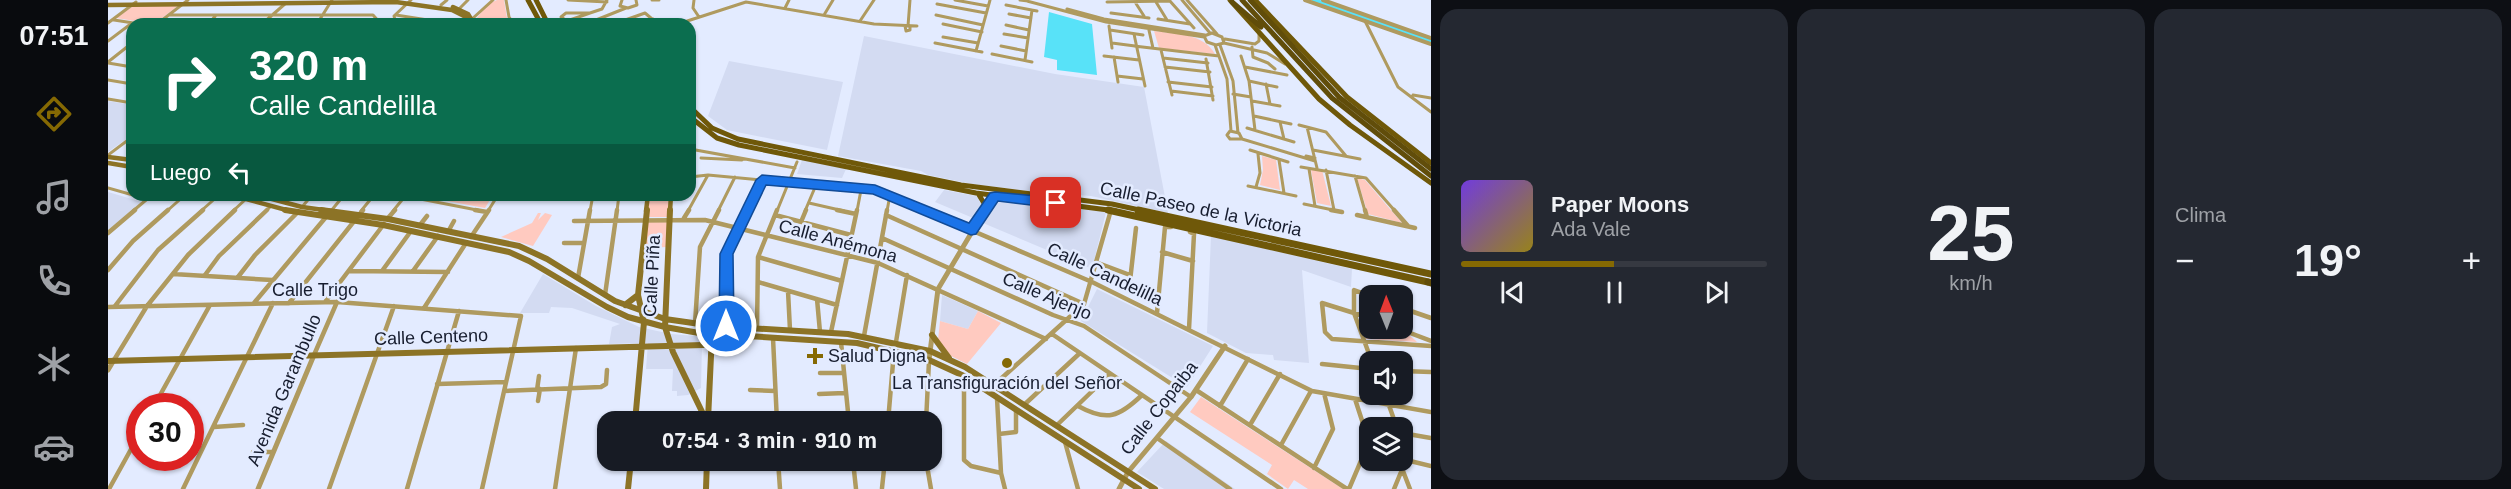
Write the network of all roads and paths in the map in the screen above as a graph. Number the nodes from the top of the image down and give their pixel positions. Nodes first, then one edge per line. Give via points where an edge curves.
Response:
1 (210, 0) edge
2 (255, 0) edge
3 (344, 0) edge
4 (447, 0) edge
5 (468, 0) edge
6 (493, 0) edge
7 (506, 0) edge
8 (528, 0) edge
9 (536, 0) edge
10 (568, 0) edge
11 (622, 0) edge
12 (636, 0) edge
13 (652, 0) edge
14 (659, 0) edge
15 (694, 0) edge
16 (784, 0) edge
17 (789, 0) edge
18 (833, 0) edge
19 (874, 0) edge
20 (910, 0) edge
21 (949, 0) edge
22 (955, 0) edge
23 (990, 0) edge
24 (1169, 0) edge
25 (1182, 0) edge
26 (1188, 0) edge
27 (1242, 0) edge
28 (1250, 0) edge
29 (1255, 0) edge
30 (1305, 0) edge
31 (1323, 0) edge
32 (232, 1) edge
33 (276, 1) edge
34 (331, 1) edge
35 (408, 1) edge
36 (607, 1) edge
37 (737, 1) edge
38 (1024, 1) edge
39 (1155, 1) edge
40 (1231, 1) edge
41 (186, 2) edge
42 (1107, 2) dead end
43 (1113, 2) junction
44 (1135, 2) junction
45 (134, 3) junction
46 (286, 3) junction
47 (108, 4) edge
48 (937, 4) dead end
49 (441, 5) junction
50 (942, 5) junction
51 (1006, 5) dead end
52 (635, 6) junction
53 (988, 6) junction
54 (1011, 6) junction
55 (780, 7) junction
56 (1018, 7) junction
57 (628, 8) junction
58 (785, 8) junction
59 (1023, 8) junction
60 (459, 9) junction
61 (592, 13) junction
62 (986, 13) junction
63 (1111, 13) dead end
64 (644, 14) junction
65 (1120, 14) junction
66 (1267, 14) junction
67 (169, 15) junction
68 (216, 15) junction
69 (272, 15) junction
70 (322, 15) junction
71 (396, 15) junction
72 (824, 15) junction
73 (637, 16) junction
74 (699, 16) junction
75 (1144, 17) junction
76 (165, 18) edge
77 (214, 18) edge
78 (269, 18) edge
79 (320, 18) edge
80 (376, 18) edge
81 (394, 18) edge
82 (415, 18) edge
83 (467, 18) edge
84 (468, 18) edge
85 (476, 18) edge
86 (510, 18) edge
87 (538, 18) edge
88 (545, 18) edge
89 (562, 18) edge
90 (576, 18) edge
91 (602, 18) edge
92 (631, 18) edge
93 (651, 18) edge
94 (694, 18) edge
95 (1031, 18) junction
96 (1149, 18) dead end
97 (1158, 19) dead end
98 (112, 20) junction
99 (1167, 20) junction
100 (1365, 21) junction
101 (126, 22) edge
102 (860, 22) junction
103 (108, 23) edge
104 (1191, 24) junction
105 (983, 25) junction
106 (908, 26) junction
107 (917, 26) dead end
108 (1148, 26) junction
109 (126, 28) edge
110 (1194, 28) dead end
111 (1029, 30) junction
112 (982, 32) junction
113 (1210, 33) junction
114 (1259, 33) junction
115 (1134, 34) junction
116 (1217, 34) junction
117 (1143, 35) dead end
118 (1204, 36) junction
119 (1028, 38) junction
120 (1275, 38) junction
121 (1431, 38) edge
122 (108, 41) edge
123 (1223, 42) junction
124 (935, 43) dead end
125 (978, 43) junction
126 (941, 44) junction
127 (1431, 44) edge
128 (1215, 45) junction
129 (1252, 45) junction
130 (1136, 46) junction
131 (1292, 47) junction
132 (126, 48) edge
133 (1154, 48) junction
134 (1162, 50) junction
135 (1252, 50) junction
136 (976, 51) junction
137 (1026, 51) junction
138 (982, 52) dead end
139 (992, 54) dead end
140 (998, 55) junction
141 (1104, 56) dead end
142 (1219, 56) junction
143 (1241, 56) dead end
144 (1114, 57) junction
145 (1165, 58) junction
146 (1025, 60) junction
147 (1139, 60) junction
148 (108, 62) edge
149 (1032, 62) dead end
150 (126, 65) edge
151 (1286, 65) junction
152 (1165, 67) junction
153 (1245, 67) junction
154 (1275, 69) dead end
155 (1210, 72) junction
156 (1287, 75) dead end
157 (1117, 76) junction
158 (1143, 79) junction
159 (108, 80) edge
160 (1249, 81) junction
161 (1118, 82) dead end
162 (1168, 82) junction
163 (126, 83) edge
164 (1266, 84) junction
165 (1145, 86) dead end
166 (1212, 87) junction
167 (1277, 87) dead end
168 (1229, 92) junction
169 (1234, 93) junction
170 (1413, 95) dead end
171 (1251, 98) junction
172 (108, 99) edge
173 (1430, 99) edge
174 (126, 102) edge
175 (1270, 104) junction
176 (1280, 106) dead end
177 (1431, 112) edge
178 (696, 113) edge
179 (1254, 116) junction
180 (1280, 122) junction
181 (696, 123) edge
182 (1291, 124) dead end
183 (1299, 125) dead end
184 (1307, 127) junction
185 (1247, 128) dead end
186 (1255, 130) junction
187 (1231, 131) junction
188 (1238, 133) junction
189 (1242, 138) junction
190 (1284, 139) junction
191 (126, 142) edge
192 (1294, 142) dead end
193 (1269, 146) junction
194 (696, 150) edge
195 (1250, 150) dead end
196 (1313, 150) junction
197 (701, 151) junction
198 (1258, 154) junction
199 (108, 156) edge
200 (1346, 156) junction
201 (1268, 157) junction
202 (126, 159) edge
203 (748, 159) junction
204 (1315, 159) junction
205 (1360, 159) dead end
206 (814, 160) junction
207 (1279, 160) junction
208 (842, 161) junction
209 (797, 162) dead end
210 (1288, 162) dead end
211 (108, 163) edge
212 (1431, 163) edge
213 (126, 166) edge
214 (1301, 166) dead end
215 (795, 168) junction
216 (1317, 168) junction
217 (1309, 169) junction
218 (1431, 169) edge
219 (1326, 170) junction
220 (708, 175) junction
221 (696, 176) edge
222 (891, 176) junction
223 (1355, 176) junction
224 (1431, 176) edge
225 (735, 177) junction
226 (923, 177) junction
227 (762, 180) junction
228 (790, 183) junction
229 (1431, 183) edge
230 (816, 185) junction
231 (1248, 186) dead end
232 (108, 188) edge
233 (1256, 188) junction
234 (861, 190) junction
235 (976, 193) junction
236 (1284, 193) junction
237 (126, 194) edge
238 (996, 194) junction
239 (890, 195) junction
240 (696, 196) edge
241 (1296, 196) dead end
242 (146, 201) edge
243 (178, 201) edge
244 (212, 201) edge
245 (244, 201) edge
246 (253, 201) edge
247 (280, 201) edge
248 (308, 201) edge
249 (339, 201) edge
250 (370, 201) edge
251 (402, 201) edge
252 (431, 201) edge
253 (494, 201) edge
254 (592, 201) edge
255 (618, 201) edge
256 (648, 201) edge
257 (671, 201) edge
258 (693, 201) edge
259 (809, 203) junction
260 (1304, 204) dead end
261 (271, 206) junction
262 (1316, 206) junction
263 (303, 207) junction
264 (987, 208) junction
265 (1111, 210) junction
266 (1334, 210) junction
267 (331, 211) junction
268 (487, 212) junction
269 (1342, 212) dead end
270 (297, 213) junction
271 (360, 214) junction
272 (856, 214) junction
273 (776, 215) junction
274 (886, 215) junction
275 (1357, 215) dead end
276 (427, 216) dead end
277 (326, 217) junction
278 (1366, 217) junction
279 (684, 218) junction
280 (388, 219) junction
281 (646, 219) junction
282 (670, 219) junction
283 (355, 220) junction
284 (588, 220) junction
285 (615, 220) junction
286 (454, 221) dead end
287 (574, 221) dead end
288 (713, 222) junction
289 (801, 222) junction
290 (383, 225) junction
291 (420, 225) junction
292 (1408, 226) junction
293 (738, 228) junction
294 (1136, 228) dead end
295 (1415, 228) dead end
296 (412, 230) junction
297 (449, 230) junction
298 (971, 230) junction
299 (108, 233) edge
300 (472, 235) junction
301 (851, 235) junction
302 (439, 236) junction
303 (767, 236) junction
304 (882, 238) junction
305 (468, 242) junction
306 (564, 243) dead end
307 (583, 243) junction
308 (961, 249) junction
309 (1162, 252) junction
310 (847, 256) junction
311 (758, 257) junction
312 (1193, 261) junction
313 (1098, 262) junction
314 (878, 263) junction
315 (950, 268) junction
316 (108, 270) edge
317 (348, 271) junction
318 (381, 271) junction
319 (413, 272) junction
320 (448, 272) junction
321 (173, 274) junction
322 (1428, 274) edge
323 (907, 275) junction
324 (1130, 275) junction
325 (204, 276) junction
326 (238, 278) junction
327 (578, 279) junction
328 (273, 280) junction
329 (842, 281) junction
330 (1130, 281) dead end
331 (758, 282) junction
332 (1092, 282) junction
333 (1430, 284) edge
334 (938, 289) junction
335 (788, 291) junction
336 (1359, 292) edge
337 (638, 295) junction
338 (605, 296) junction
339 (817, 299) junction
340 (325, 302) junction
341 (337, 302) junction
342 (253, 303) junction
343 (273, 303) junction
344 (289, 303) junction
345 (210, 304) junction
346 (1084, 304) junction
347 (625, 305) junction
348 (837, 305) junction
349 (147, 306) junction
350 (394, 306) junction
351 (108, 307) edge
352 (114, 307) junction
353 (607, 307) junction
354 (424, 308) junction
355 (633, 309) junction
356 (459, 311) junction
357 (1413, 312) edge
358 (644, 313) junction
359 (1156, 313) junction
360 (1354, 313) junction
361 (1359, 315) edge
362 (1431, 318) edge
363 (1068, 320) junction
364 (644, 322) junction
365 (665, 323) junction
366 (694, 324) junction
367 (714, 326) junction
368 (726, 326) junction
369 (757, 328) junction
370 (1190, 329) junction
371 (790, 330) junction
372 (820, 332) junction
373 (831, 333) junction
374 (712, 334) junction
375 (1052, 334) junction
376 (1413, 334) edge
377 (932, 335) junction
378 (1416, 335) junction
379 (864, 336) junction
380 (752, 337) junction
381 (773, 338) junction
382 (1046, 339) junction
383 (840, 341) junction
384 (1431, 341) edge
385 (896, 342) junction
386 (1363, 343) junction
387 (669, 345) junction
388 (711, 345) junction
389 (1420, 345) junction
390 (642, 346) junction
391 (1225, 346) junction
392 (1431, 346) edge
393 (576, 348) junction
394 (513, 350) junction
395 (446, 351) junction
396 (894, 351) junction
397 (930, 351) junction
398 (1367, 351) edge
399 (377, 353) junction
400 (1080, 353) junction
401 (314, 355) junction
402 (247, 357) junction
403 (180, 358) junction
404 (1248, 359) junction
405 (111, 360) edge
406 (929, 360) junction
407 (950, 360) junction
408 (1322, 364) dead end
409 (1359, 368) edge
410 (108, 370) edge
411 (607, 370) dead end
412 (1413, 371) edge
413 (1431, 372) edge
414 (820, 373) dead end
415 (843, 374) junction
416 (1110, 374) junction
417 (1280, 374) junction
418 (539, 376) dead end
419 (964, 376) junction
420 (505, 382) junction
421 (437, 384) junction
422 (994, 385) junction
423 (538, 389) junction
424 (571, 389) junction
425 (710, 390) junction
426 (750, 390) dead end
427 (1196, 390) junction
428 (504, 391) junction
429 (776, 391) junction
430 (1312, 391) junction
431 (161, 393) edge
432 (845, 393) junction
433 (1324, 393) junction
434 (819, 394) dead end
435 (696, 395) junction
436 (1142, 395) junction
437 (997, 397) junction
438 (1191, 397) junction
439 (1355, 399) junction
440 (1359, 400) edge
441 (538, 401) dead end
442 (1025, 404) junction
443 (1394, 405) edge
444 (1077, 406) junction
445 (1220, 406) junction
446 (1016, 410) junction
447 (636, 411) edge
448 (703, 411) edge
449 (708, 411) edge
450 (777, 411) edge
451 (847, 411) edge
452 (889, 411) edge
453 (927, 411) edge
454 (1431, 412) edge
455 (1175, 417) junction
456 (243, 425) dead end
457 (1058, 425) junction
458 (1249, 425) junction
459 (213, 427) junction
460 (999, 434) junction
461 (1413, 435) edge
462 (1157, 438) junction
463 (1431, 438) edge
464 (1065, 441) junction
465 (1281, 445) junction
466 (253, 452) dead end
467 (274, 452) junction
468 (126, 458) edge
469 (1413, 462) edge
470 (1431, 466) edge
471 (1314, 468) junction
472 (630, 471) edge
473 (706, 471) edge
474 (779, 471) edge
475 (854, 471) edge
476 (884, 471) edge
477 (928, 471) edge
478 (1403, 471) edge
479 (1403, 471) edge
480 (1128, 472) junction
481 (1001, 473) junction
482 (1124, 480) junction
483 (882, 488) edge
484 (109, 489) edge
485 (183, 489) edge
486 (258, 489) edge
487 (329, 489) edge
488 (407, 489) edge
489 (482, 489) edge
490 (555, 489) edge
491 (628, 489) edge
492 (706, 489) edge
493 (780, 489) edge
494 (856, 489) edge
495 (931, 489) edge
496 (1005, 489) edge
497 (1078, 489) edge
498 (1119, 489) edge
499 (1138, 489) edge
500 (1155, 489) edge
501 (1230, 489) edge
502 (1281, 489) edge
503 (1348, 489) edge
504 (1394, 489) edge
505 (1410, 489) edge

1 - 32 main road
1 - 41 main road
2 - 32 main road
2 - 33 main road
3 - 34 main road
4 - 49 street
5 - 60 street
6 - 85 street
7 - 86 street
8 - 87 main road
9 - 88 main road
10 - 36 street
11 - 57 street via 620,5
12 - 52 street
13 - 14 street
15 - 74 street via 693,8
16 - 55 street
17 - 58 street
18 - 72 street
19 - 102 street
20 - 106 street
21 - 50 street
22 - 53 street
23 - 53 street
24 - 39 street
24 - 104 street
25 - 113 street
26 - 116 street
27 - 120 highway
28 - 131 highway
29 - 66 main road
30 - 100 street
31 - 121 street
32 - 33 main road
32 - 41 main road
33 - 34 main road
33 - 46 main road
34 - 35 main road
34 - 46 main road
34 - 70 street
35 - 49 main road
35 - 71 street
35 - 83 main road via 452,10
36 - 61 street via 604,9
37 - 55 street
37 - 74 street
38 - 56 street
38 - 59 street
38 - 108 street via 1092,19
39 - 44 street
39 - 99 street
40 - 114 main road
40 - 120 highway
41 - 45 main road
41 - 67 street
42 - 43 street
43 - 44 street
43 - 65 street
44 - 75 street
45 - 47 main road
45 - 98 street
46 - 69 street
48 - 50 street
49 - 60 main road
50 - 62 street
51 - 54 street
52 - 57 street
52 - 64 street
53 - 62 street
54 - 56 street
54 - 95 street via 1009,15
55 - 58 street
56 - 59 street
57 - 73 street
57 - 91 street
58 - 72 street
59 - 95 street via 1034,10
60 - 84 main road
61 - 89 street via 566,12
61 - 90 street
62 - 105 street
63 - 65 street
64 - 73 street
64 - 93 street
65 - 75 street
66 - 131 highway
66 - 212 main road via 1347,97
67 - 68 street
67 - 76 street
68 - 69 street
68 - 77 street
69 - 70 street
69 - 78 street
70 - 79 street
70 - 80 street
71 - 81 street
71 - 82 street
72 - 102 street
73 - 92 street
74 - 94 street
75 - 96 street
95 - 111 street
97 - 99 street
98 - 101 street
98 - 103 street
99 - 104 street
100 - 127 street
100 - 177 street via 1398,87
102 - 106 street
104 - 110 street
105 - 112 street
105 - 112 street via 938,16 943,25
106 - 107 street
108 - 118 street
108 - 133 street
109 - 122 street
111 - 119 street
111 - 119 street via 1006,24 1004,35
112 - 125 street
113 - 116 street
113 - 118 street
114 - 129 street via 1259,41
114 - 151 main road
115 - 117 street
115 - 130 street
115 - 130 street via 1109,28 1112,46
116 - 123 street
118 - 128 street
119 - 137 street
120 - 224 highway via 1341,107
123 - 128 street
123 - 129 street
123 - 135 street
123 - 169 street
124 - 126 street
125 - 126 street via 943,35
125 - 136 street
126 - 136 street
128 - 142 street
129 - 135 street
130 - 133 street
130 - 147 street
131 - 218 highway via 1349,106
132 - 148 street
133 - 134 street
134 - 142 street
134 - 145 street
135 - 151 street via 1272,55
135 - 154 street via 1253,57
136 - 138 street
137 - 140 street via 1001,45
137 - 146 street
139 - 140 street
140 - 146 street
141 - 144 street
142 - 168 street
143 - 153 street
144 - 147 street
144 - 157 street
145 - 152 street
145 - 155 street via 1207,61
146 - 149 street
147 - 158 street
148 - 150 street
151 - 229 main road via 1340,117
152 - 155 street
152 - 162 street
153 - 156 street
153 - 160 street
155 - 166 street
157 - 158 street
157 - 161 street
158 - 165 street
159 - 163 street
160 - 164 street
160 - 171 street
162 - 166 street
162 - 166 street via 1171,93 1213,98
164 - 167 street
164 - 175 street
168 - 169 street
168 - 187 street
169 - 171 street
169 - 188 street
170 - 173 street
171 - 175 street
171 - 179 street
172 - 174 street
175 - 176 street
178 - 208 main road, Calle Paseo de la Victoria via 726,136
179 - 180 street
179 - 186 street
180 - 182 street
180 - 190 street
181 - 206 main road, Calle Paseo de la Victoria via 727,142
183 - 184 street
184 - 196 street
184 - 200 street via 1326,132
185 - 186 street
186 - 190 street
187 - 188 street
187 - 189 street via 1227,134 1230,139
188 - 189 street
189 - 193 street
190 - 192 street
191 - 199 street
193 - 201 street
193 - 204 street
194 - 197 street
195 - 198 street
196 - 200 street
196 - 204 street
197 - 203 street
197 - 203 street via 701,160
198 - 201 street
198 - 233 street via 1260,173
199 - 202 main road
200 - 205 street
201 - 207 street
203 - 215 street
204 - 216 street
206 - 208 main road
206 - 222 main road, Calle Paseo de la Victoria
207 - 210 street
207 - 236 street
208 - 226 main road, Calle Paseo de la Victoria
209 - 215 street
211 - 213 main road
214 - 217 street
215 - 228 street
216 - 217 street
216 - 219 street
217 - 262 street
219 - 223 street
219 - 266 street
220 - 221 street, Calle Candelilla
220 - 225 street, Calle Candelilla
220 - 240 street
222 - 226 main road via 917,180
222 - 235 main road, Calle Paseo de la Victoria
223 - 278 street
223 - 292 street via 1368,180
225 - 227 street, Calle Candelilla
225 - 288 street
226 - 238 main road, Calle Paseo de la Victoria
227 - 228 street, Calle Candelilla
227 - 293 street
228 - 230 street, Calle Candelilla
228 - 273 street
230 - 234 street, Calle Candelilla
230 - 259 street
231 - 233 street
232 - 237 street
233 - 236 street
234 - 239 street, Calle Candelilla via 875,189
234 - 272 street
235 - 238 main road, Calle Paseo de la Victoria
235 - 264 main road
236 - 241 street
238 - 264 street
238 - 265 main road, Calle Paseo de la Victoria
238 - 322 main road, Calle Paseo de la Victoria via 1112,204
239 - 274 street
239 - 298 street, Calle Candelilla
242 - 299 street
243 - 316 street via 133,241
244 - 352 street via 158,250
245 - 321 street
246 - 261 main road
247 - 263 main road
248 - 263 street
249 - 267 street
250 - 271 street
251 - 280 street, Avenida Garambullo
252 - 268 street
253 - 268 street
254 - 284 street
255 - 285 street
256 - 281 main road, Calle Piña
257 - 282 main road, Calle Piña
258 - 279 street
259 - 272 street
259 - 289 street
260 - 262 street
261 - 270 main road
261 - 325 street
262 - 266 street
263 - 267 main road
264 - 298 street
265 - 313 street
265 - 333 main road, Calle Paseo de la Victoria
266 - 269 street
267 - 271 main road
268 - 300 street
270 - 277 main road
270 - 326 street
271 - 280 main road
271 - 283 street
272 - 301 street
273 - 289 street
273 - 303 street
274 - 304 street
274 - 308 street
275 - 278 street
276 - 291 street
277 - 283 main road
277 - 328 street
278 - 292 street
279 - 282 street, Calle Anémona
279 - 288 street, Calle Anémona
280 - 290 street, Avenida Garambullo
280 - 291 main road
281 - 282 street, Calle Anémona
281 - 285 street, Calle Anémona
281 - 337 main road, Calle Piña
282 - 365 main road, Calle Piña
283 - 290 main road
283 - 344 street
284 - 285 street, Calle Anémona
284 - 287 street, Calle Anémona
284 - 307 street
285 - 338 street
286 - 297 street
288 - 293 street, Calle Anémona
288 - 366 street via 699,252
289 - 301 street
290 - 296 main road
290 - 317 street, Avenida Garambullo
291 - 297 main road
292 - 295 street
293 - 303 street, Calle Anémona
293 - 368 street via 727,254
294 - 324 street
296 - 302 main road
296 - 318 street
297 - 300 main road
298 - 308 street
298 - 332 street, Calle Candelilla
300 - 305 street
300 - 327 main road via 519,246
301 - 310 street
302 - 305 main road
302 - 319 street
303 - 310 street, Calle Anémona
303 - 311 street
304 - 314 street
304 - 315 street, Calle Ajenjo
305 - 320 street
305 - 353 main road via 529,261
306 - 307 street
307 - 327 street
308 - 315 street
308 - 346 street
309 - 312 street
309 - 312 street via 1165,227 1194,234
309 - 359 street
310 - 314 street, Calle Anémona
310 - 329 street
311 - 329 street
311 - 331 street
312 - 370 street
313 - 324 street
313 - 332 street
314 - 323 street, Calle Anémona
314 - 379 street
315 - 334 street
315 - 363 street, Calle Ajenjo
317 - 318 street
317 - 340 street, Avenida Garambullo
318 - 319 street
319 - 320 street
320 - 354 street
321 - 325 street
321 - 349 street
322 - 333 street
323 - 334 street, Calle Anémona
323 - 385 street
324 - 330 street
325 - 326 street
326 - 328 street
327 - 338 main road
328 - 342 street
329 - 348 street
331 - 335 street
331 - 369 street
332 - 346 street
332 - 359 street, Calle Candelilla
334 - 377 street
334 - 382 street, Calle Anémona
335 - 339 street
335 - 371 street
336 - 360 street via 1354,290
337 - 347 main road
337 - 358 main road, Calle Piña
338 - 347 main road
339 - 348 street
339 - 372 street
340 - 341 street, Calle Trigo
340 - 344 street, Calle Trigo
341 - 350 street, Calle Trigo
341 - 401 street, Avenida Garambullo
342 - 343 street, Calle Trigo
342 - 345 street, Calle Trigo
343 - 344 street, Calle Trigo
343 - 402 street
345 - 349 street, Calle Trigo
345 - 403 street
346 - 363 street
347 - 355 main road
348 - 373 street
349 - 352 street, Calle Trigo
349 - 405 street
350 - 354 street, Calle Trigo
350 - 399 street
351 - 352 street, Calle Trigo
353 - 355 main road via 625,312
353 - 364 main road
354 - 356 street, Calle Trigo
355 - 358 main road
356 - 394 street, Calle Trigo via 521,316
356 - 395 street
357 - 362 street
358 - 364 main road, Calle Piña
358 - 365 main road
359 - 370 street, Calle Candelilla
360 - 361 street
360 - 386 street
360 - 386 street via 1327,303 1322,305 1325,332 1332,339
363 - 375 street
363 - 438 street, Calle Ajenjo via 1106,338
364 - 365 main road
364 - 390 main road, Calle Piña
365 - 366 main road
365 - 367 main road
365 - 374 main road
365 - 387 main road, Calle Piña
366 - 367 main road
367 - 368 main road
368 - 369 main road
369 - 371 main road
369 - 380 main road
370 - 391 street, Calle Candelilla
371 - 372 main road
372 - 373 main road
373 - 379 main road
374 - 380 main road
374 - 388 main road
375 - 382 street
375 - 400 street
376 - 378 street
377 - 397 street
377 - 407 main road
378 - 384 street
378 - 389 street
379 - 385 main road
380 - 381 main road
380 - 388 main road, Calle Centeno via 744,344
381 - 383 main road
381 - 429 street
382 - 422 street
383 - 396 main road
383 - 415 street
385 - 397 main road
386 - 389 street
386 - 398 street
387 - 388 main road, Calle Centeno
387 - 390 main road, Calle Centeno
387 - 435 main road, Calle Piña
388 - 425 main road
389 - 392 street
390 - 393 main road, Calle Centeno
390 - 447 main road, Calle Piña
391 - 404 street, Calle Candelilla
391 - 427 street, Calle Copaiba
393 - 394 main road, Calle Centeno
393 - 424 street
394 - 395 main road, Calle Centeno
394 - 420 street
395 - 399 main road, Calle Centeno
395 - 421 street
396 - 406 main road
396 - 452 street
397 - 406 street
397 - 407 main road
399 - 401 main road, Calle Centeno
399 - 487 street
400 - 416 street
400 - 442 street
401 - 402 main road, Calle Centeno
401 - 467 street, Avenida Garambullo
402 - 403 main road, Calle Centeno
402 - 459 street
403 - 405 main road, Calle Centeno
403 - 431 street
404 - 417 street, Calle Candelilla
404 - 445 street
405 - 410 street
406 - 419 main road
406 - 453 street
407 - 422 main road
408 - 409 street
411 - 424 street via 604,387
412 - 413 street
414 - 415 street
415 - 432 street
416 - 436 street
416 - 444 street
417 - 430 street, Calle Candelilla
417 - 458 street
418 - 423 street
419 - 437 main road
419 - 481 street via 963,456 967,464
420 - 421 street
420 - 428 street
421 - 488 street
422 - 442 main road
423 - 424 street
423 - 428 street
423 - 441 street
424 - 490 street
425 - 435 main road
425 - 449 main road
426 - 429 street
427 - 438 street, Calle Copaiba
427 - 445 street
428 - 489 street
429 - 450 street
430 - 433 street, Calle Candelilla
430 - 465 street
432 - 434 street
432 - 451 street
433 - 439 street, Calle Candelilla
433 - 471 street via 1333,429
435 - 448 main road, Calle Piña
436 - 444 street via 1118,415 1098,416
436 - 455 street
437 - 446 main road
437 - 460 street
438 - 455 street, Calle Copaiba
439 - 440 street, Calle Candelilla
439 - 503 street via 1369,442
442 - 457 main road
443 - 454 street, Calle Candelilla
444 - 457 street
445 - 458 street
446 - 460 street via 1016,432
446 - 464 main road
455 - 462 street, Calle Copaiba
455 - 502 street
456 - 459 street
457 - 480 main road
458 - 465 street
459 - 485 street
460 - 481 street
461 - 463 street
462 - 480 street, Calle Copaiba
462 - 501 street
464 - 482 main road
464 - 497 street
465 - 471 street
466 - 467 street
467 - 486 street, Avenida Garambullo
468 - 484 street
469 - 470 street
471 - 503 street
472 - 491 main road
473 - 492 main road
474 - 493 street
475 - 494 street
476 - 483 street
477 - 495 street
478 - 504 street
479 - 505 street
480 - 482 street, Calle Copaiba
480 - 500 main road
481 - 496 street
482 - 498 street, Calle Copaiba
482 - 499 main road

